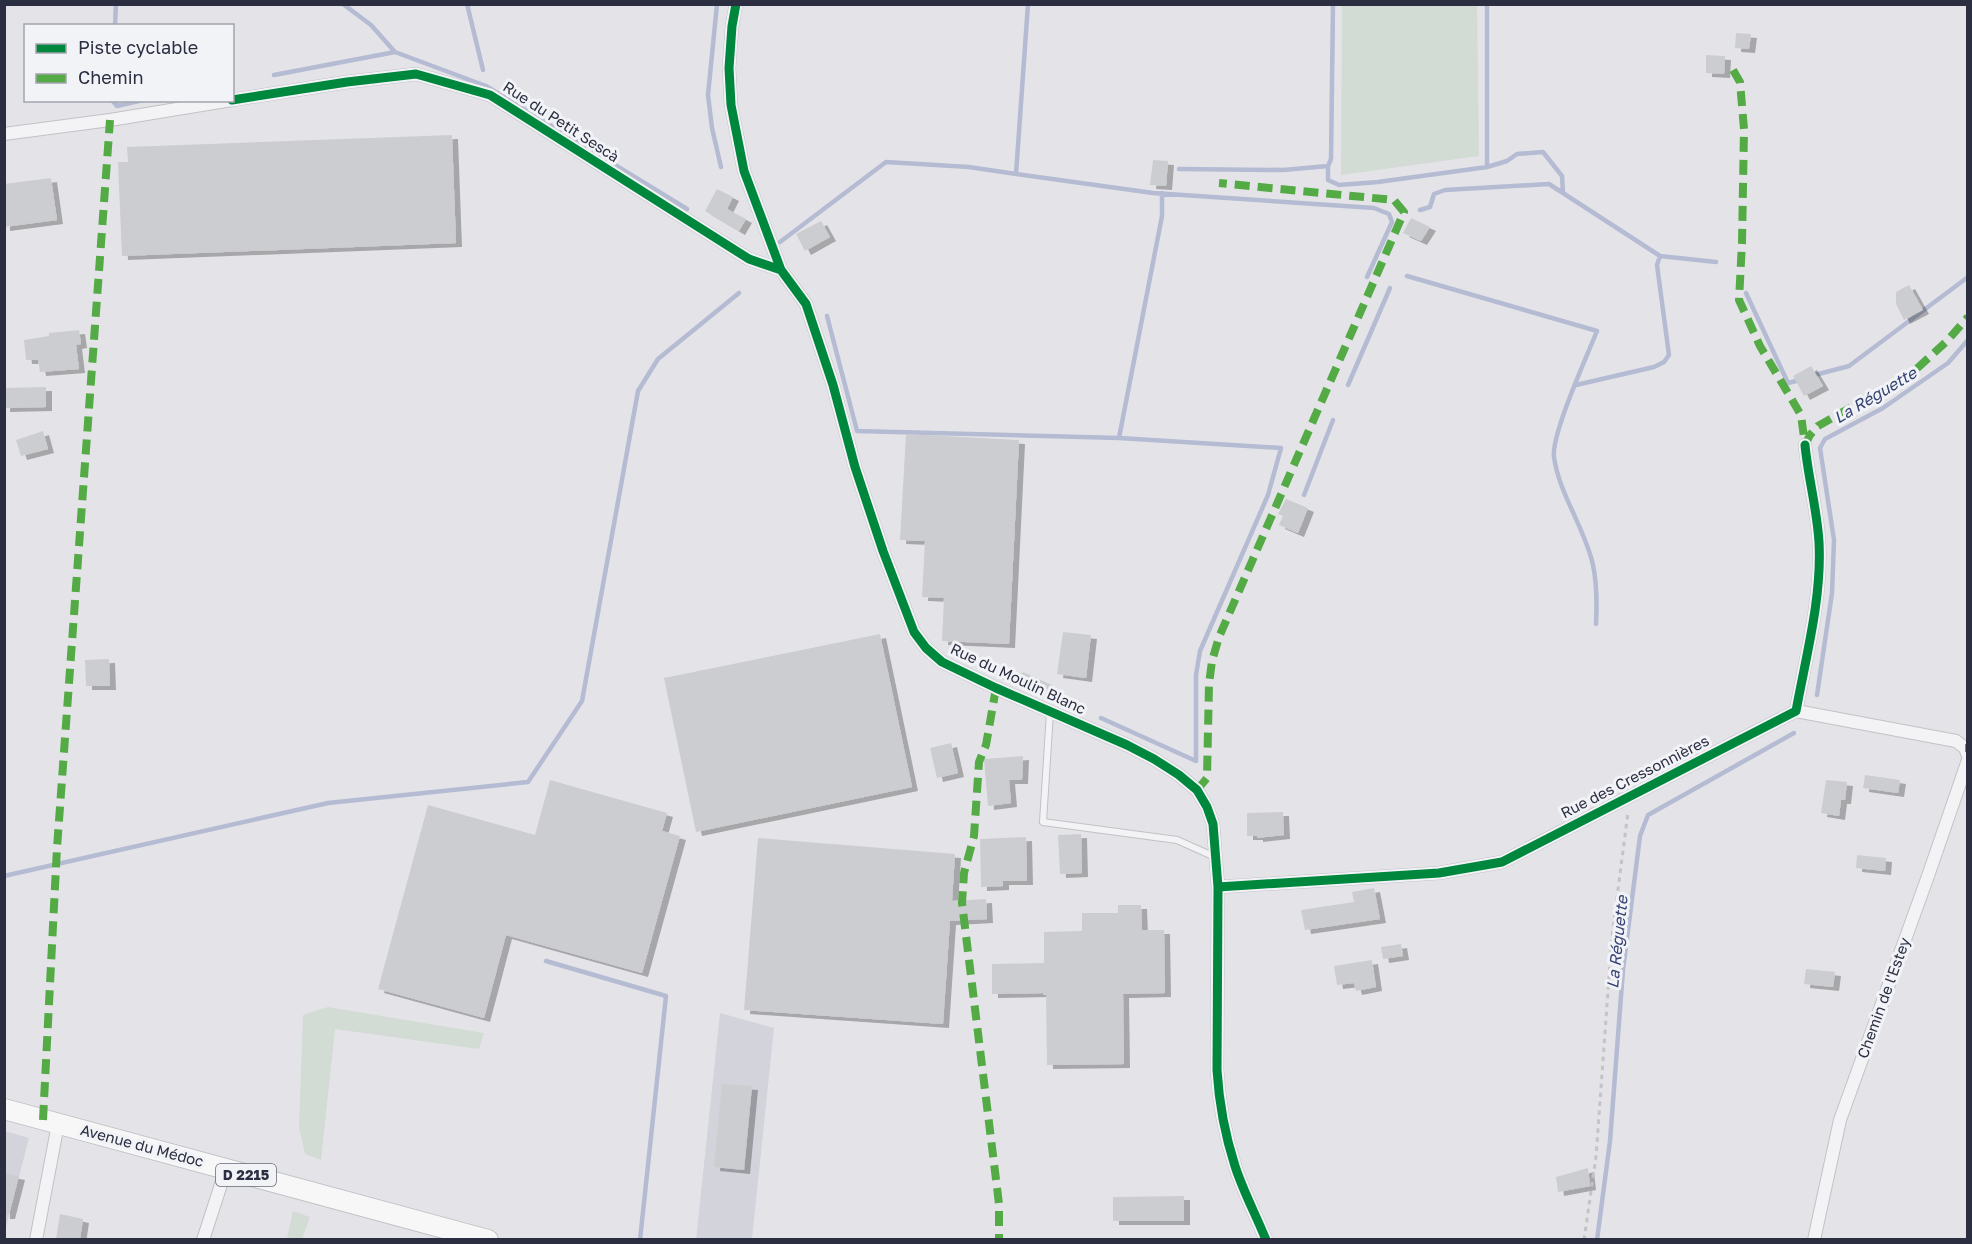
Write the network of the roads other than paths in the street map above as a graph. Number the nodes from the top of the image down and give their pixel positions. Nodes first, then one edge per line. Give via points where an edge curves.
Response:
1 (736, 4) edge
2 (234, 100) edge
3 (220, 102) edge
4 (4, 134) edge
5 (781, 270) junction
6 (1805, 445) dead end
7 (1796, 711) junction
8 (1050, 712) junction
9 (1968, 758) edge
10 (1216, 857) junction
11 (1218, 887) junction
12 (4, 1109) edge
13 (58, 1124) junction
14 (226, 1169) junction
15 (36, 1239) edge
16 (203, 1239) edge
17 (488, 1239) edge
18 (1266, 1239) edge
19 (1814, 1239) edge

1 - 5 street, Rue du Moulin Blanc via 729,68 733,116 744,171
2 - 5 street, Rue du Petit Sescà via 416,74 490,94 749,259
3 - 4 street, Rue du Petit Sescà
5 - 8 street, Rue du Moulin Blanc via 806,304 855,467 914,632 942,662
6 - 7 street via 1819,542 1819,573
7 - 9 street, Chemin de l'Estey via 1956,741 1965,748
7 - 11 street, Rue des Cressonnières via 1502,862 1439,873
8 - 10 street, Rue du Moulin Blanc via 1154,759 1197,790 1213,824
8 - 10 lane via 1043,822 1177,840
9 - 19 street, Chemin de l'Estey via 1840,1120
10 - 11 street, Rue du Moulin Blanc
11 - 18 street, Rue du Moulin Blanc via 1218,1092 1236,1168
12 - 13 main road, Avenue du Médoc / D 2215
13 - 14 main road, Avenue du Médoc / D 2215
13 - 15 street
14 - 16 street
14 - 17 main road, Avenue du Médoc / D 2215

